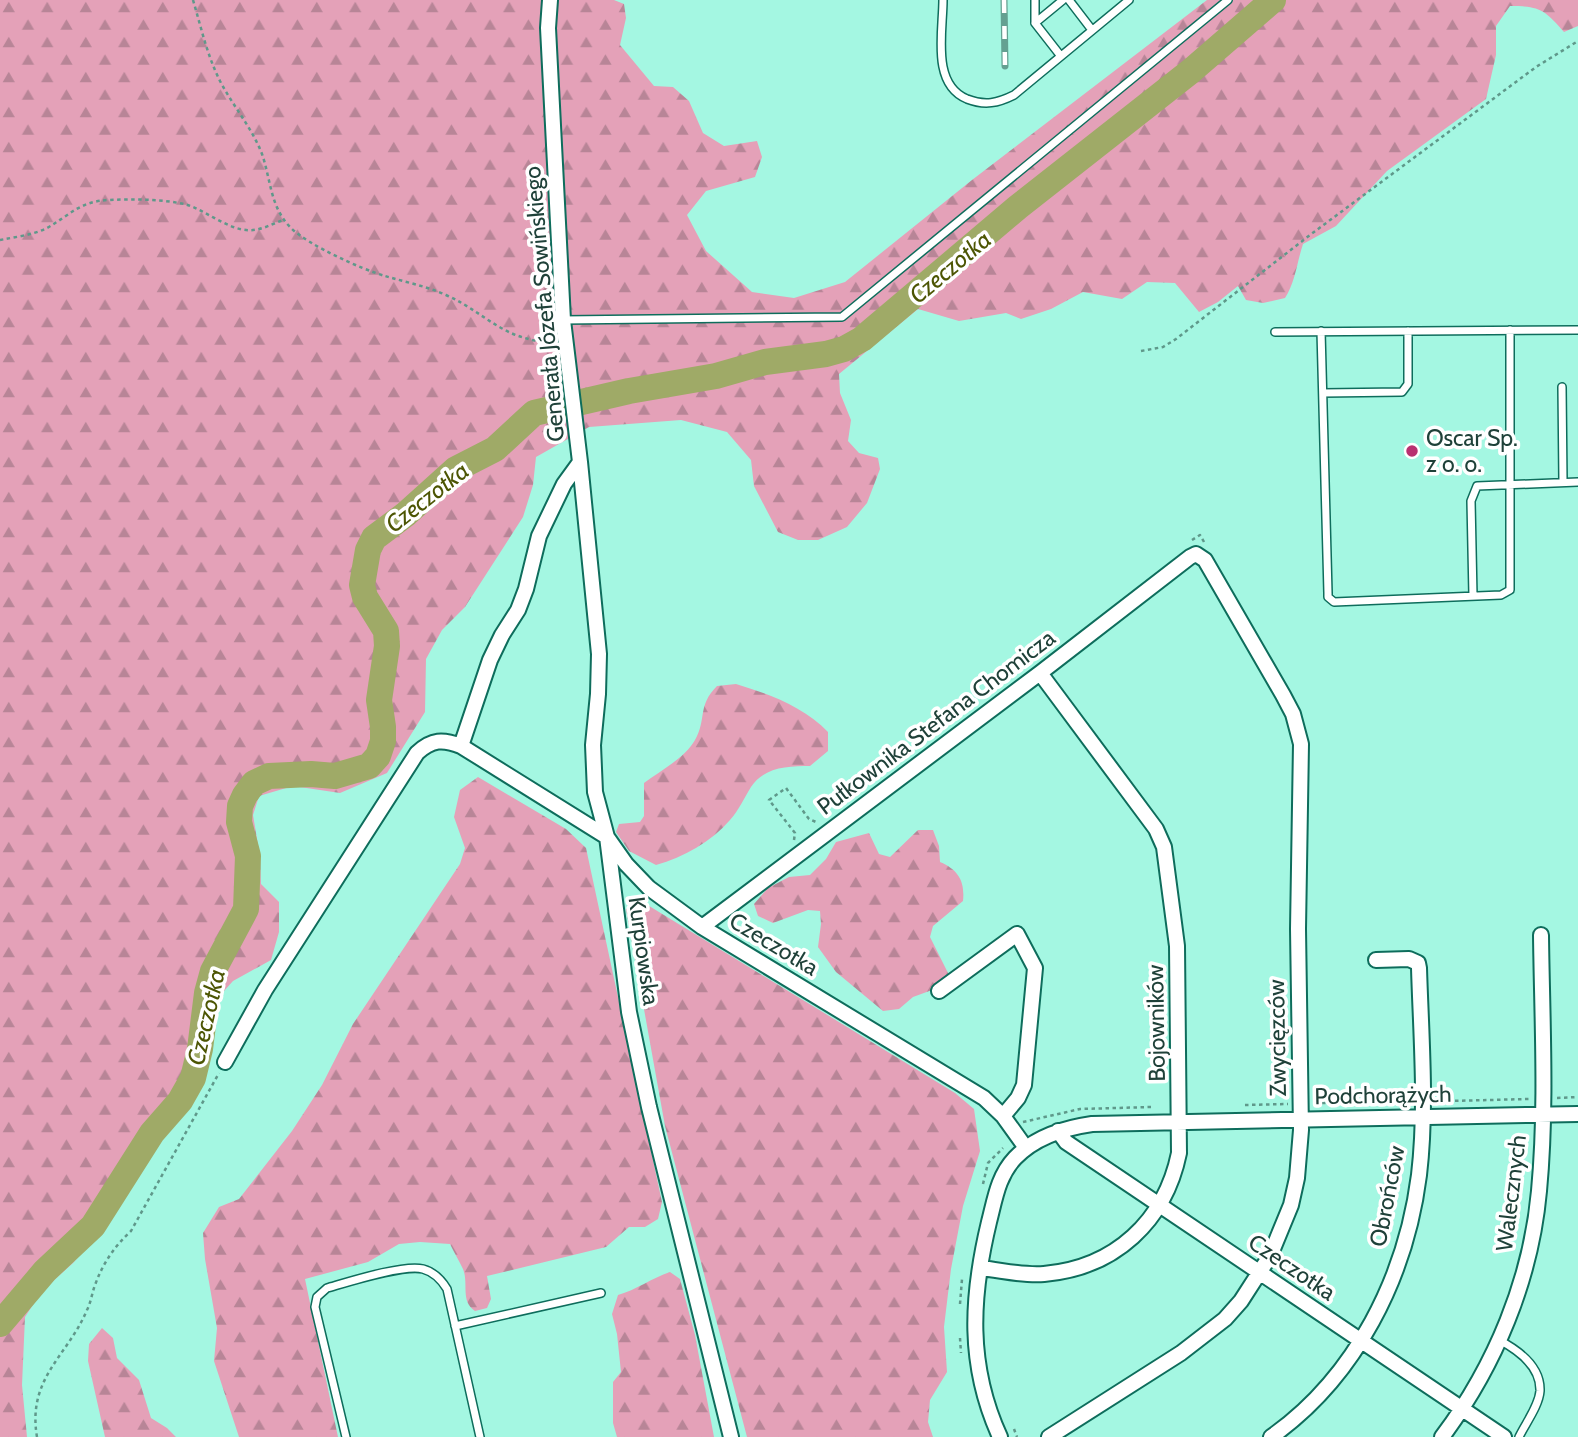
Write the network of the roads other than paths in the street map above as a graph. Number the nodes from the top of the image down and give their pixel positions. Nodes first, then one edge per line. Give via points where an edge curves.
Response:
1 (550, 0) edge
2 (943, 0) edge
3 (1035, 0) edge
4 (1063, 0) edge
5 (1069, 0) edge
6 (1129, 0) edge
7 (1228, 0) edge
8 (1035, 23) junction
9 (1092, 30) junction
10 (1060, 55) junction
11 (564, 320) junction
12 (1510, 330) junction
13 (1578, 330) edge
14 (1321, 331) junction
15 (1408, 331) junction
16 (1275, 332) dead end
17 (1562, 387) dead end
18 (1322, 394) junction
19 (580, 462) junction
20 (1563, 482) junction
21 (1578, 482) edge
22 (1510, 483) junction
23 (1196, 548) joint
24 (1473, 596) junction
25 (1040, 673) junction
26 (461, 746) junction
27 (607, 837) junction
28 (702, 926) junction
29 (1541, 935) dead end
30 (1376, 960) dead end
31 (939, 991) dead end
32 (225, 1062) road end
33 (1578, 1114) edge
34 (1542, 1115) junction
35 (1003, 1116) junction
36 (1423, 1118) junction
37 (1300, 1119) junction
38 (1181, 1122) junction
39 (1058, 1132) junction
40 (1026, 1148) junction
41 (1160, 1205) junction
42 (979, 1268) junction
43 (1260, 1273) junction
44 (601, 1293) dead end
45 (455, 1326) junction
46 (1499, 1340) junction
47 (1362, 1341) junction
48 (1463, 1408) junction
49 (346, 1437) edge
50 (480, 1437) edge
51 (731, 1437) edge
52 (1000, 1437) edge
53 (1049, 1437) edge
54 (1272, 1437) edge
55 (1442, 1437) edge
56 (1504, 1437) edge
57 (1519, 1437) edge

1 - 11 street, Generała Józefa Sowińskiego
2 - 10 lane via 944,74 962,97 980,104 1001,102
3 - 8 lane
4 - 8 lane
5 - 9 lane
6 - 9 lane
7 - 11 lane via 842,317
8 - 10 lane
9 - 10 lane
11 - 19 street, Generała Józefa Sowińskiego
12 - 13 lane
12 - 15 lane
12 - 22 lane
14 - 15 lane
14 - 16 lane
14 - 18 lane
15 - 18 lane via 1406,389
17 - 20 lane
18 - 24 lane via 1328,597 1334,602
19 - 26 street, Generała Józefa Sowińskiego via 539,536 518,610 490,660
19 - 27 street, Kurpiowska via 598,654 595,792
20 - 21 lane
20 - 22 lane
22 - 24 lane via 1477,486 1472,495
22 - 24 lane via 1510,590
23 - 25 street, Pułkownika Stefana Chomicza
23 - 37 street, Zwycięzców via 1293,713 1299,735
25 - 28 street, Pułkownika Stefana Chomicza
25 - 38 street, Bojowników via 1161,837 1177,946
26 - 27 street, Czeczotka
26 - 32 street via 445,740 417,753 265,990
27 - 28 street, Czeczotka via 649,888
27 - 51 street, Kurpiowska via 629,1012
28 - 35 street, Czeczotka via 984,1098
29 - 34 street, Walecznych
30 - 36 street, Obrońców via 1409,959 1418,964
31 - 35 street via 1017,934 1035,968 1024,1085
33 - 34 street, Podchorążych
34 - 36 street, Podchorążych
34 - 46 street, Walecznych via 1534,1226 1521,1282
35 - 40 street, Czeczotka
36 - 37 street, Podchorążych
36 - 47 street, Obrońców via 1409,1226 1387,1291
37 - 38 street, Podchorążych
37 - 43 street, Zwycięzców via 1300,1154 1291,1205 1279,1240
38 - 39 street, Podchorążych via 1092,1124
38 - 41 street, Bojowników via 1176,1167
39 - 40 street, Podchorążych
39 - 41 street, Czeczotka
40 - 42 street via 1000,1181
41 - 42 street, Bojowników via 1131,1239 1084,1266 1044,1274
41 - 43 street, Czeczotka
42 - 52 street via 977,1357
43 - 47 street, Czeczotka
43 - 53 street, Zwycięzców via 1241,1301 1203,1337
44 - 45 lane
45 - 49 lane via 447,1289 440,1278 421,1268 320,1292 315,1307
45 - 50 lane
46 - 48 street, Walecznych
46 - 57 lane via 1519,1352 1538,1378 1538,1400
47 - 48 street, Czeczotka
47 - 54 street, Obrońców via 1317,1396
48 - 55 street, Walecznych
48 - 56 street, Czeczotka

